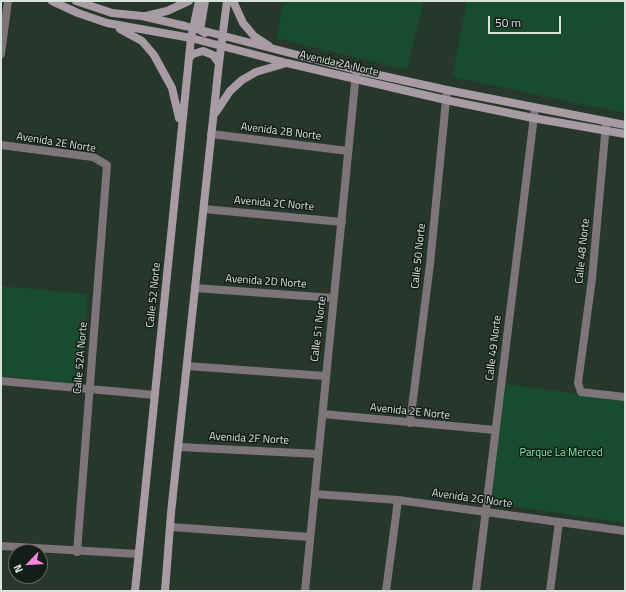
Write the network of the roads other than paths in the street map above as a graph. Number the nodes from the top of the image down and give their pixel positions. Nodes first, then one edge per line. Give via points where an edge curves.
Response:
1 (8, 1) edge
2 (52, 1) edge
3 (76, 1) edge
4 (189, 1) edge
5 (199, 1) edge
6 (205, 1) edge
7 (227, 1) edge
8 (233, 1) edge
9 (142, 16) junction
10 (107, 23) junction
11 (196, 29) junction
12 (222, 36) junction
13 (191, 38) junction
14 (221, 45) junction
15 (285, 52) junction
16 (1, 54) edge
17 (189, 58) junction
18 (219, 63) junction
19 (287, 63) junction
20 (356, 70) junction
21 (355, 79) junction
22 (447, 90) junction
23 (446, 100) junction
24 (535, 108) junction
25 (214, 118) junction
26 (533, 118) junction
27 (607, 121) junction
28 (625, 125) edge
29 (605, 130) junction
30 (212, 134) junction
31 (625, 134) edge
32 (179, 144) junction
33 (1, 145) edge
34 (348, 151) junction
35 (107, 166) joint
36 (204, 209) junction
37 (342, 222) junction
38 (196, 288) junction
39 (334, 298) junction
40 (187, 366) junction
41 (325, 376) junction
42 (1, 381) edge
43 (90, 389) junction
44 (155, 395) junction
45 (625, 397) edge
46 (323, 414) junction
47 (410, 423) junction
48 (495, 430) junction
49 (179, 447) junction
50 (318, 454) junction
51 (315, 494) junction
52 (398, 500) junction
53 (486, 512) junction
54 (559, 522) junction
55 (171, 527) junction
56 (625, 531) edge
57 (310, 537) junction
58 (1, 546) edge
59 (77, 552) junction
60 (138, 554) junction
61 (135, 591) edge
62 (165, 591) edge
63 (305, 591) edge
64 (386, 591) edge
65 (476, 591) edge
66 (550, 591) edge

1 - 16 street
2 - 10 main road, Avenida 2A Norte
3 - 9 main road, Avenida 2A Norte via 112,13
4 - 9 main road via 167,11
5 - 11 main road, Calle 52 Norte
6 - 11 main road
7 - 12 main road
8 - 15 main road via 243,23 254,36 268,46
9 - 11 main road, Avenida 2A Norte
10 - 13 main road, Avenida 2A Norte
10 - 32 main road via 142,41 164,71 178,106
11 - 12 main road, Avenida 2A Norte
11 - 13 main road, Calle 52 Norte
11 - 14 main road
12 - 14 main road
12 - 15 main road, Avenida 2A Norte
13 - 14 main road, Avenida 2A Norte
13 - 17 main road, Calle 52 Norte
14 - 18 main road
14 - 19 main road, Avenida 2A Norte
15 - 20 main road, Avenida 2A Norte
17 - 18 main road via 203,51 213,55
17 - 32 main road, Calle 52 Norte
18 - 25 main road
19 - 21 main road, Avenida 2A Norte
19 - 25 main road via 261,70 242,80 225,98
20 - 21 street, Calle 51 Norte
20 - 22 main road, Avenida 2A Norte
21 - 23 main road, Avenida 2A Norte
21 - 34 street, Calle 51 Norte
22 - 23 street, Calle 50 Norte
22 - 24 main road, Avenida 2A Norte
23 - 26 main road, Avenida 2A Norte
23 - 47 street, Calle 50 Norte via 430,264
24 - 26 street, Calle 49 Norte
24 - 27 main road, Avenida 2A Norte
25 - 30 main road
26 - 29 main road, Avenida 2A Norte
26 - 48 street, Calle 49 Norte
27 - 28 main road, Avenida 2A Norte
27 - 29 street, Calle 48 Norte
29 - 31 main road, Avenida 2A Norte
29 - 45 street, Calle 48 Norte via 592,279 578,383 581,392
30 - 34 street, Avenida 2B Norte
30 - 36 main road
32 - 44 main road, Calle 52 Norte
33 - 35 street, Avenida 2E Norte via 93,157
34 - 37 street, Calle 51 Norte
35 - 43 street, Calle 52A Norte
36 - 37 street, Avenida 2C Norte
36 - 38 main road
37 - 39 street, Calle 51 Norte
38 - 39 street, Avenida 2D Norte
38 - 40 main road
39 - 41 street, Calle 51 Norte
40 - 41 street
40 - 49 main road
41 - 46 street, Calle 51 Norte
42 - 43 street
43 - 44 street
43 - 59 street, Calle 52A Norte
44 - 60 main road, Calle 52 Norte
46 - 47 street, Avenida 2E Norte
46 - 50 street, Calle 51 Norte
47 - 48 street, Avenida 2E Norte
48 - 53 street, Calle 49 Norte
49 - 50 street, Avenida 2F Norte
49 - 55 main road
50 - 51 street, Calle 51 Norte
51 - 52 street, Avenida 2G Norte
51 - 57 street, Calle 51 Norte
52 - 53 street, Avenida 2G Norte
52 - 64 street
53 - 54 street, Avenida 2G Norte
53 - 65 street, Calle 49 Norte
54 - 56 street, Avenida 2G Norte
54 - 66 street
55 - 57 street
55 - 62 main road
57 - 63 street, Calle 51 Norte
58 - 59 street
59 - 60 street
60 - 61 main road, Calle 52 Norte

